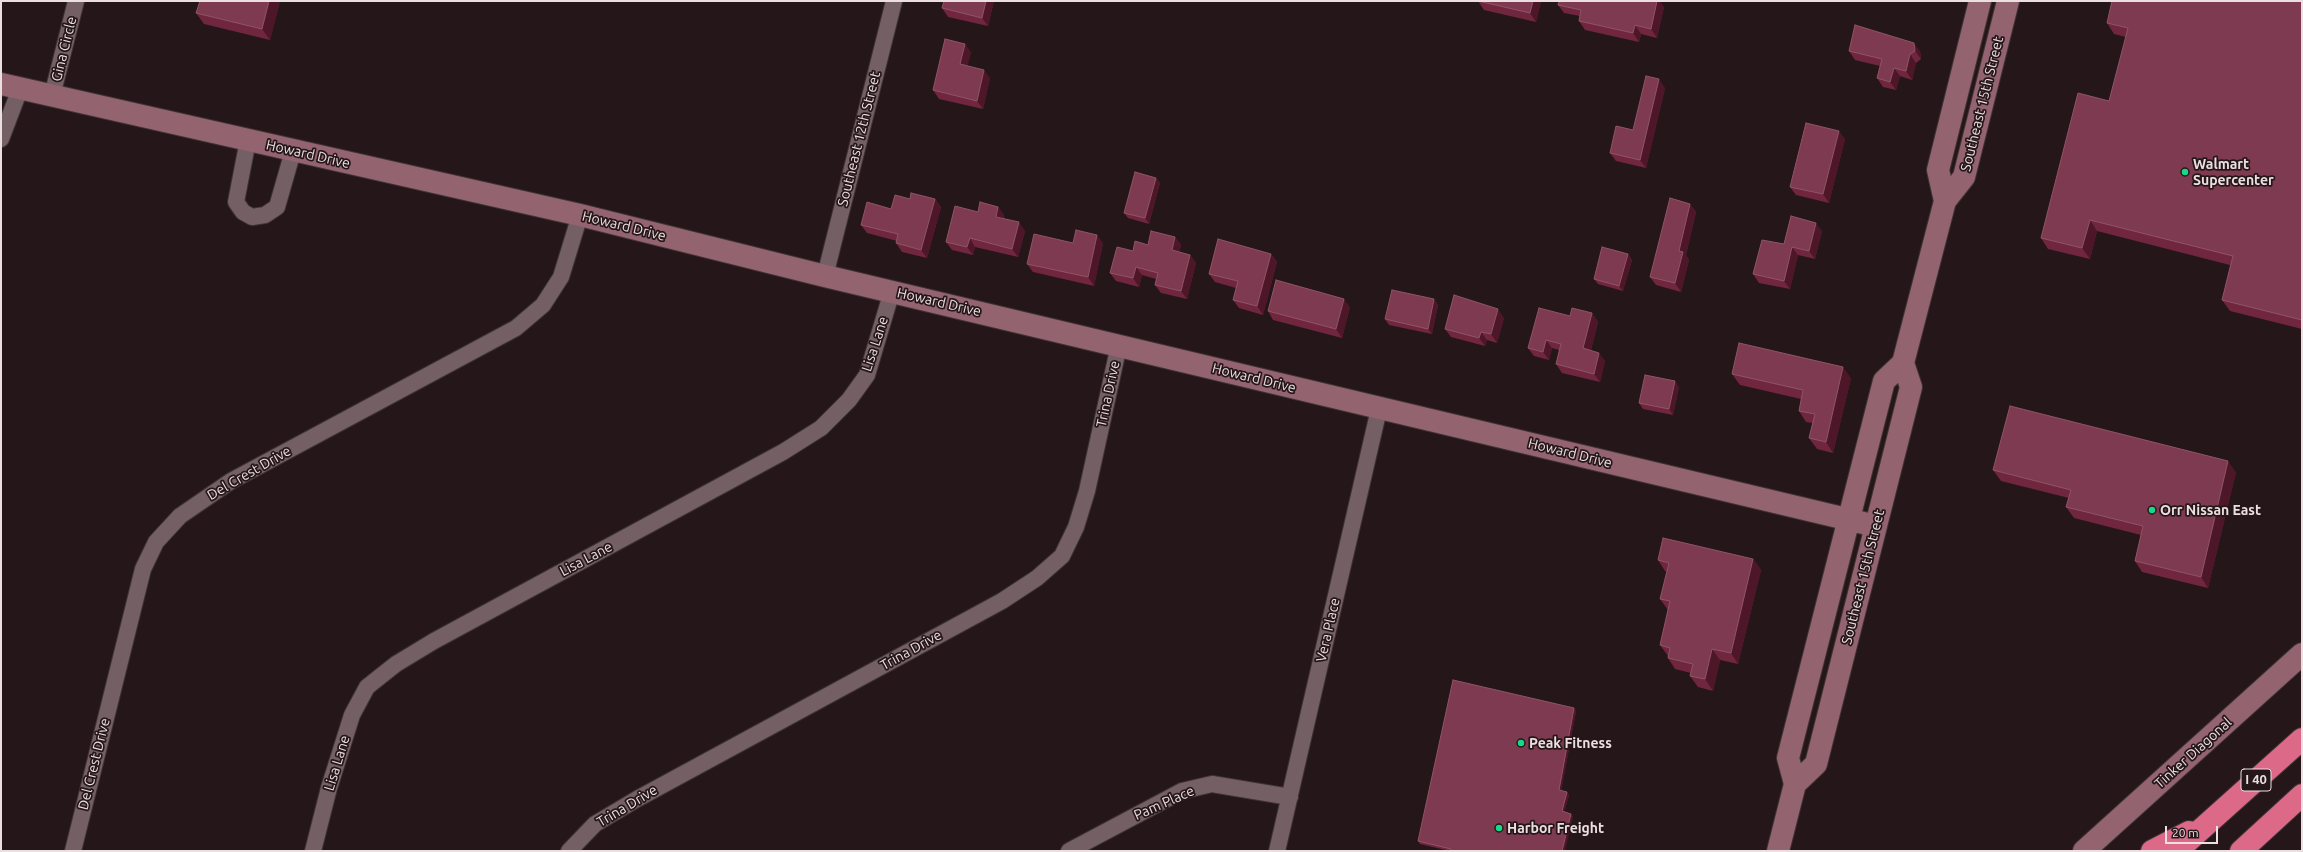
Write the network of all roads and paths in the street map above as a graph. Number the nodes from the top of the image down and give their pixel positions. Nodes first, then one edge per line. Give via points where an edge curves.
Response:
1 (76, 1) edge
2 (894, 1) edge
3 (1980, 1) edge
4 (2008, 1) edge
5 (10, 87) edge
6 (52, 96) junction
7 (1, 139) edge
8 (248, 140) junction
9 (293, 151) junction
10 (1945, 201) junction
11 (580, 216) junction
12 (825, 276) junction
13 (892, 291) junction
14 (1119, 346) junction
15 (1903, 363) junction
16 (1379, 409) junction
17 (1849, 519) junction
18 (1876, 526) junction
19 (2302, 654) edge
20 (2302, 739) edge
21 (1795, 784) junction
22 (2302, 795) edge
23 (1290, 797) junction
24 (2210, 821) junction
25 (73, 851) edge
26 (313, 851) edge
27 (569, 851) edge
28 (1069, 851) edge
29 (1276, 851) edge
30 (1778, 851) edge
31 (2084, 851) edge
32 (2152, 851) edge
33 (2177, 851) edge
34 (2242, 851) edge

1 - 6 street, Gina Circle
2 - 12 street, Southeast 12th Street
3 - 10 street, Southeast 15th Street via 1938,170
4 - 10 street, Southeast 15th Street via 1964,177
5 - 6 street, Howard Drive
5 - 7 street
6 - 8 street, Howard Drive
8 - 9 street, Howard Drive
8 - 9 street via 236,202 243,212 252,217 266,215 277,207
9 - 11 street, Howard Drive
10 - 15 street, Southeast 15th Street
11 - 12 street, Howard Drive
11 - 25 street, Del Crest Drive via 561,277 543,305 516,328 231,481 180,516 156,542 143,569
12 - 13 street, Howard Drive
13 - 14 street, Howard Drive
13 - 26 street, Lisa Lane via 866,375 850,400 821,428 783,452 434,641 396,664 367,686 352,715
14 - 16 street, Howard Drive
14 - 27 street, Trina Drive via 1087,492 1076,527 1062,556 1037,578 1002,601 595,824
15 - 17 street, Southeast 15th Street via 1884,381
15 - 18 street, Southeast 15th Street via 1911,386
16 - 17 street, Howard Drive via 1509,437
16 - 23 street, Vera Place
17 - 18 street, Howard Drive
17 - 21 street, Southeast 15th Street via 1788,758
18 - 21 street, Southeast 15th Street via 1816,764
19 - 31 street, Tinker Diagonal
20 - 24 highway, I 40
21 - 30 street, Southeast 15th Street
22 - 34 highway
23 - 28 street, Pam Place via 1212,784 1182,791
23 - 29 street, Vera Place
24 - 32 highway
24 - 33 highway, I 40

